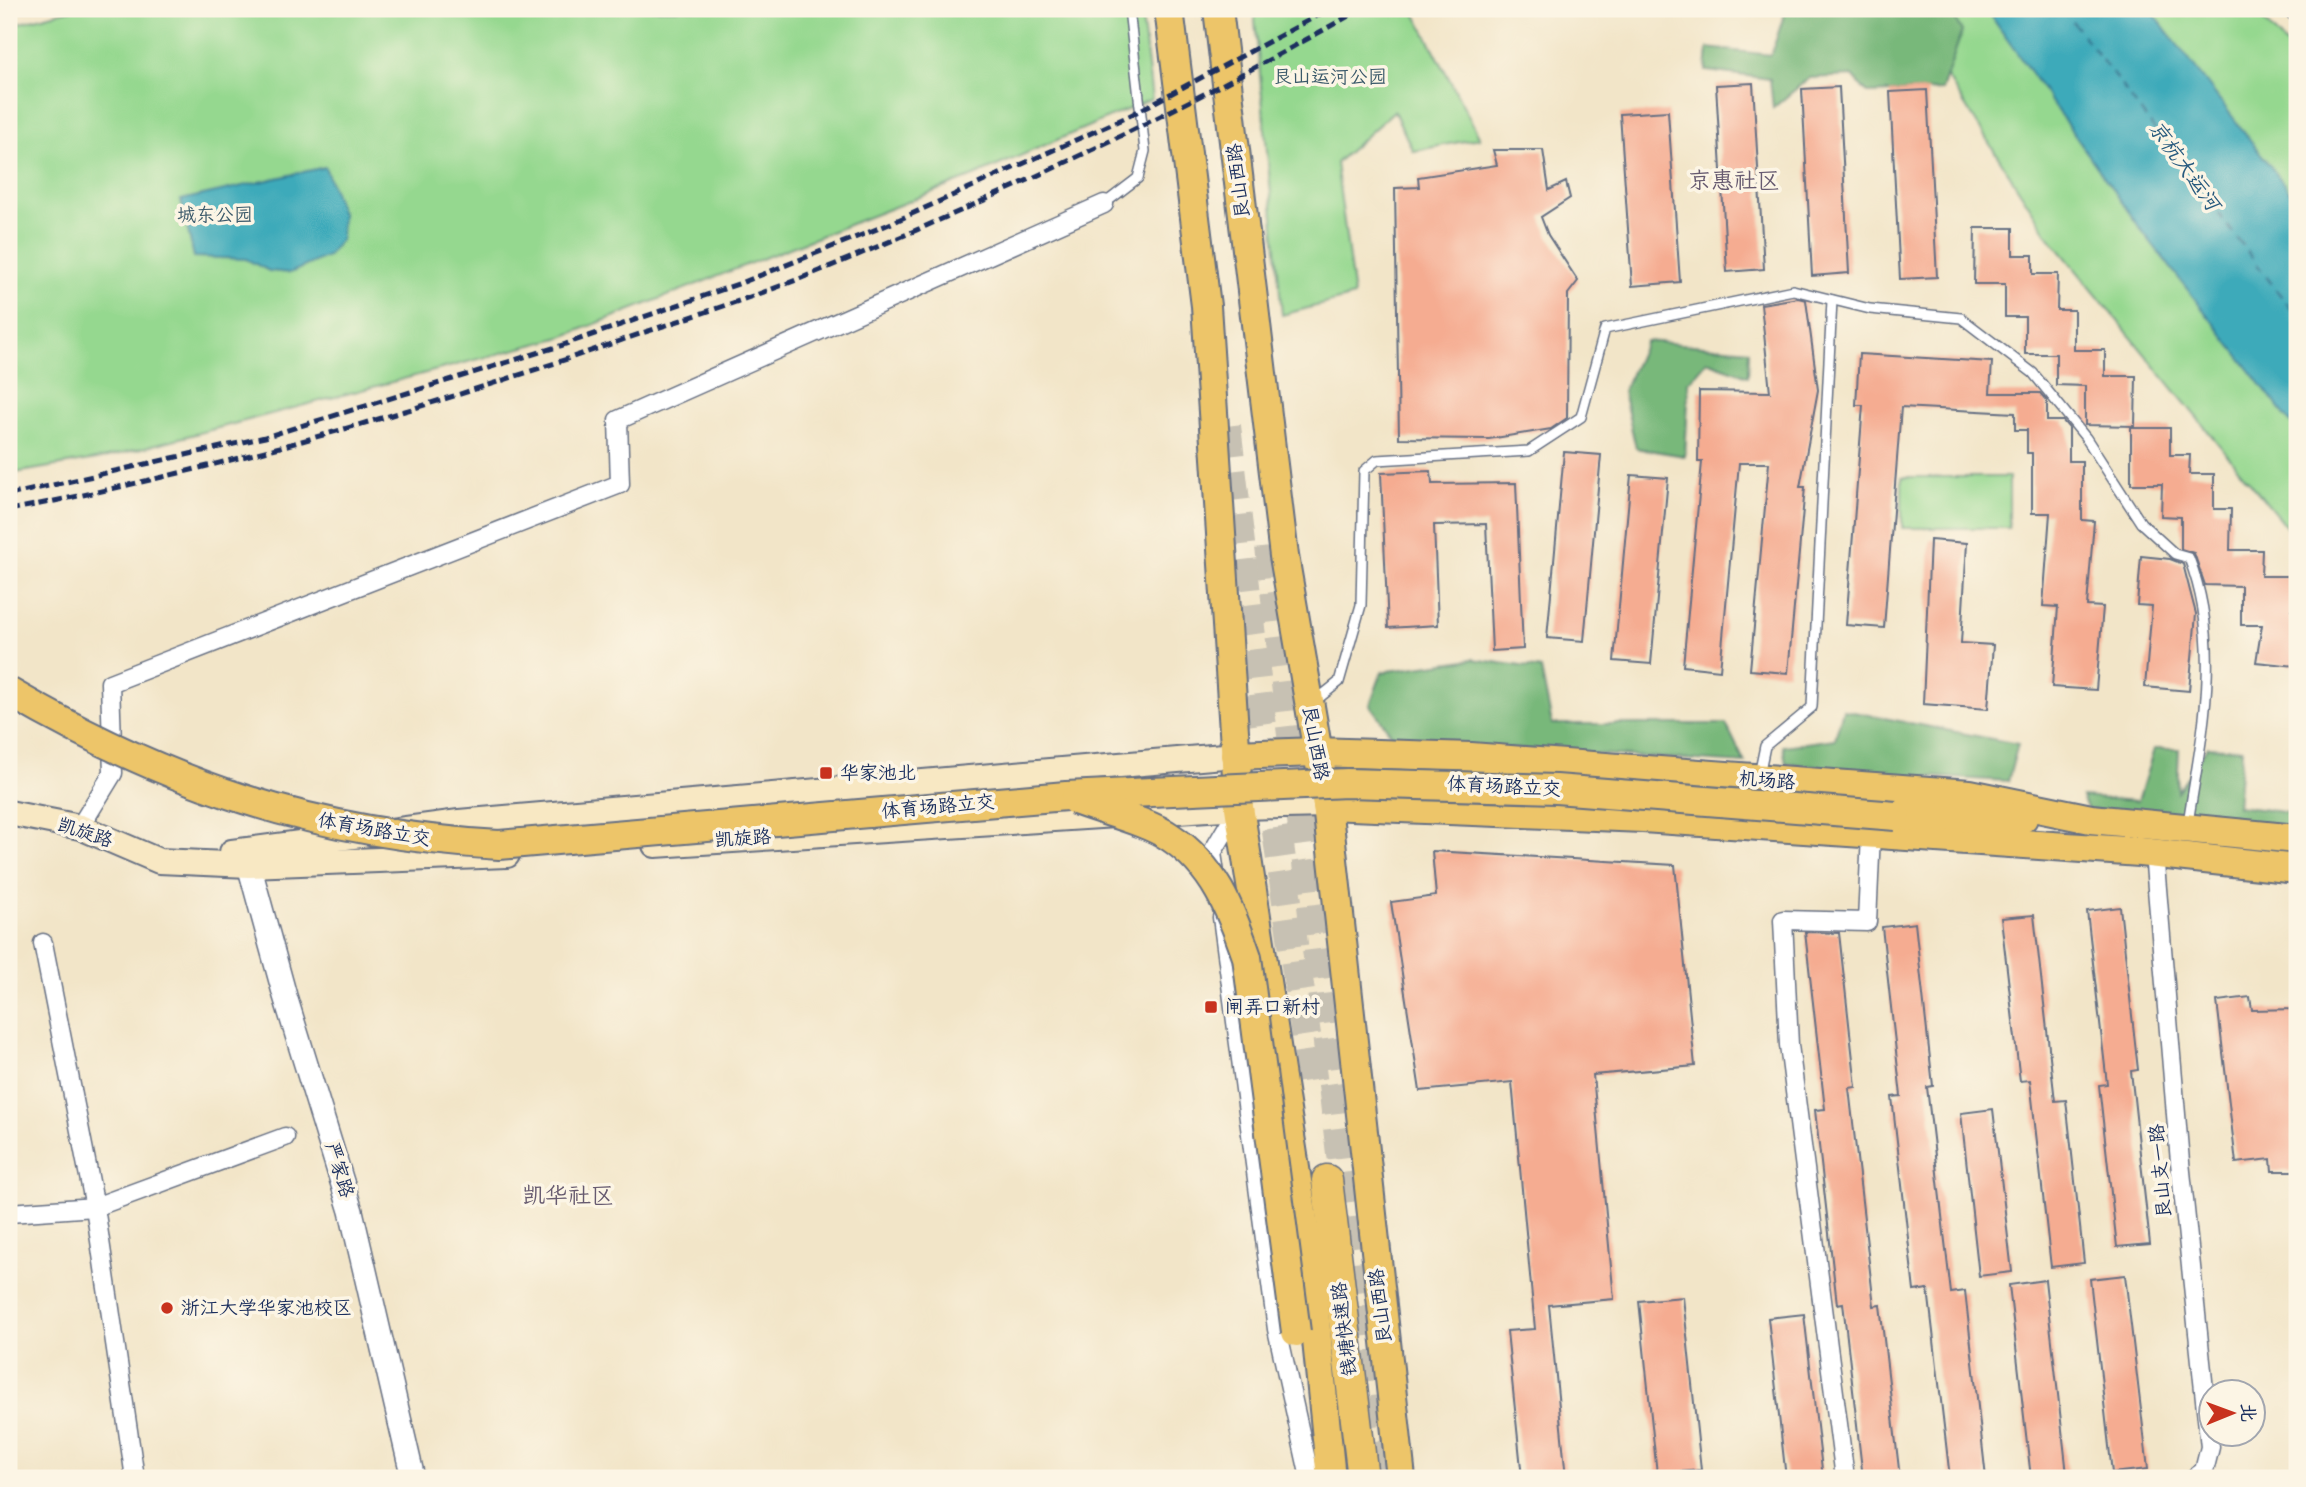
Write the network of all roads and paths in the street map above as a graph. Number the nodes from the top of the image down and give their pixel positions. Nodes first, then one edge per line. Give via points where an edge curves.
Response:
1 (1129, 9) edge
2 (1169, 9) edge
3 (1218, 9) edge
4 (2293, 9) edge
5 (2297, 13) edge
6 (1104, 204) joint
7 (1832, 300) junction
8 (9, 692) edge
9 (1309, 706) junction
10 (1316, 752) junction
11 (1235, 755) junction
12 (1758, 780) junction
13 (1066, 796) junction
14 (1327, 804) junction
15 (1238, 807) junction
16 (9, 813) edge
17 (1896, 816) junction
18 (2091, 819) junction
19 (80, 827) junction
20 (2187, 829) junction
21 (1871, 834) junction
22 (2297, 839) edge
23 (2147, 853) junction
24 (159, 862) junction
25 (249, 865) junction
26 (2297, 869) edge
27 (43, 943) dead end
28 (285, 1137) dead end
29 (1326, 1180) dead end
30 (95, 1207) junction
31 (9, 1213) edge
32 (1327, 1448) junction
33 (135, 1478) edge
34 (414, 1478) edge
35 (1311, 1478) edge
36 (1331, 1478) edge
37 (1363, 1478) edge
38 (1401, 1478) edge
39 (1845, 1478) edge
40 (2194, 1478) edge

1 - 6 lane via 1145,151 1138,178
2 - 11 main road via 1206,306
3 - 9 main road, 艮山西路 via 1284,556
4 - 5 street
6 - 19 street via 618,420 620,484 110,683 113,773
7 - 9 lane via 1793,290 1605,329 1581,417 1529,451 1377,460 1364,471 1361,605 1339,681
7 - 12 lane via 1812,707 1765,746
7 - 20 lane via 1870,309 1961,318 2033,373 2086,438 2141,523 2175,555 2189,558 2201,589 2210,654
8 - 13 main road, 体育场路立交, bridge via 83,735 168,774 276,811 431,841 499,845
9 - 10 main road, 艮山西路
10 - 11 main road, 机场路
10 - 12 main road, 机场路 via 1471,757
10 - 14 main road, 艮山西路
11 - 15 main road
11 - 24 main road via 473,821
12 - 18 main road, 机场路 via 1970,794
13 - 17 main road, 体育场路立交, bridge via 1347,783 1426,784 1556,789
13 - 32 main road, bridge via 1169,836 1196,859 1230,905 1247,957 1296,1332
14 - 15 main road, 凯旋路
14 - 21 main road via 1489,809
14 - 38 main road, 艮山西路
15 - 25 main road, 凯旋路 via 429,860
15 - 32 main road via 1308,1252
15 - 35 street via 1212,853 1277,1329
16 - 19 main road, 凯旋路
17 - 18 main road, 体育场路立交
17 - 23 main road, 体育场路立交
18 - 20 main road, 机场路
19 - 24 main road, 凯旋路
20 - 22 main road, 机场路
21 - 23 main road
21 - 39 street via 1867,922 1783,920 1789,1045
23 - 26 main road
23 - 40 street, 艮山支一路 via 2210,1447 2204,1471
24 - 25 main road, 凯旋路
25 - 34 street, 严家路 via 351,1211
27 - 30 street
28 - 30 street
29 - 37 highway, 钱塘快速路
30 - 31 street
30 - 33 street
32 - 36 main road

